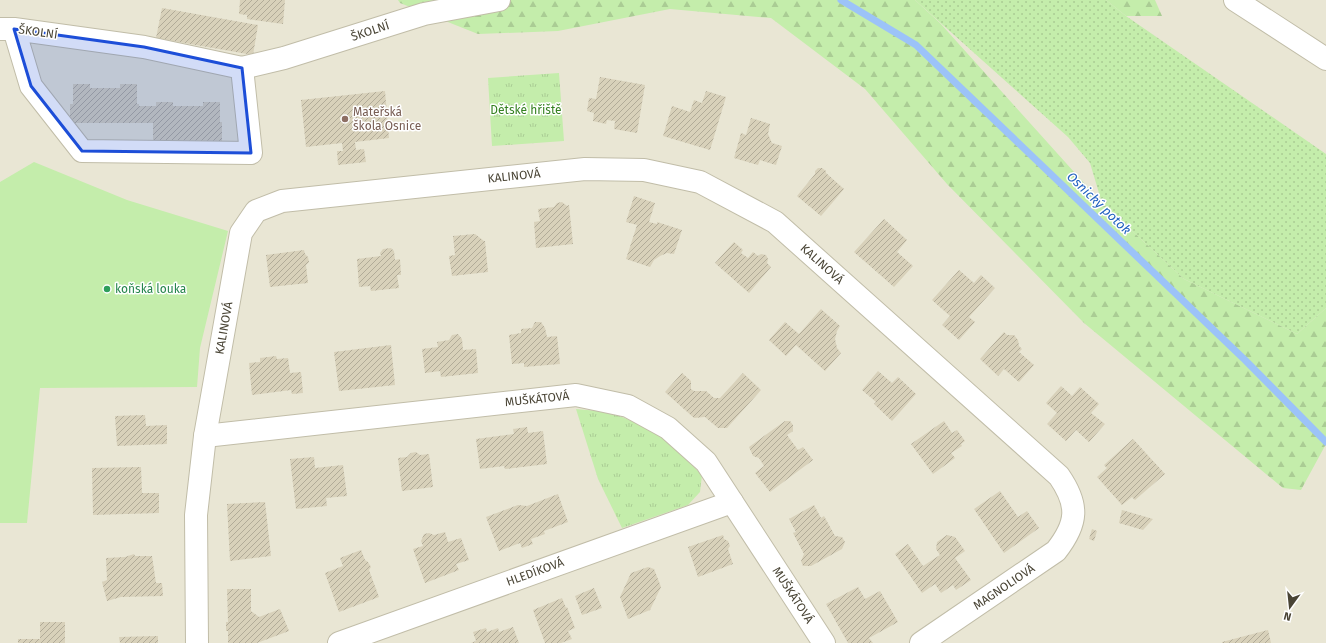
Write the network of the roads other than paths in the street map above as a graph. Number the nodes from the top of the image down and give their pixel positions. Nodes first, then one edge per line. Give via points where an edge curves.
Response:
1 (499, 0) edge
2 (1244, 2) edge
3 (7, 29) edge
4 (1326, 59) edge
5 (242, 68) junction
6 (205, 436) junction
7 (732, 502) junction
8 (1072, 520) joint
9 (197, 643) edge
10 (339, 643) edge
11 (824, 643) edge
12 (921, 643) edge

1 - 5 street, ŠKOLNÍ via 424,14 284,58
2 - 4 street
3 - 5 street, ŠKOLNÍ via 144,47
3 - 5 street via 31,86 82,152 251,153
6 - 7 street, MUŠKÁTOVÁ via 576,395 628,406 668,428 706,462
6 - 8 street, KALINOVÁ via 241,233 256,212 282,201 585,169 644,170 700,182 775,222 1059,476 1072,501
6 - 9 street, KALINOVÁ via 196,515
7 - 10 street, HLEDÍKOVÁ
7 - 11 street, MUŠKÁTOVÁ
8 - 12 street, MAGNOLIOVÁ via 1066,538 1056,551

